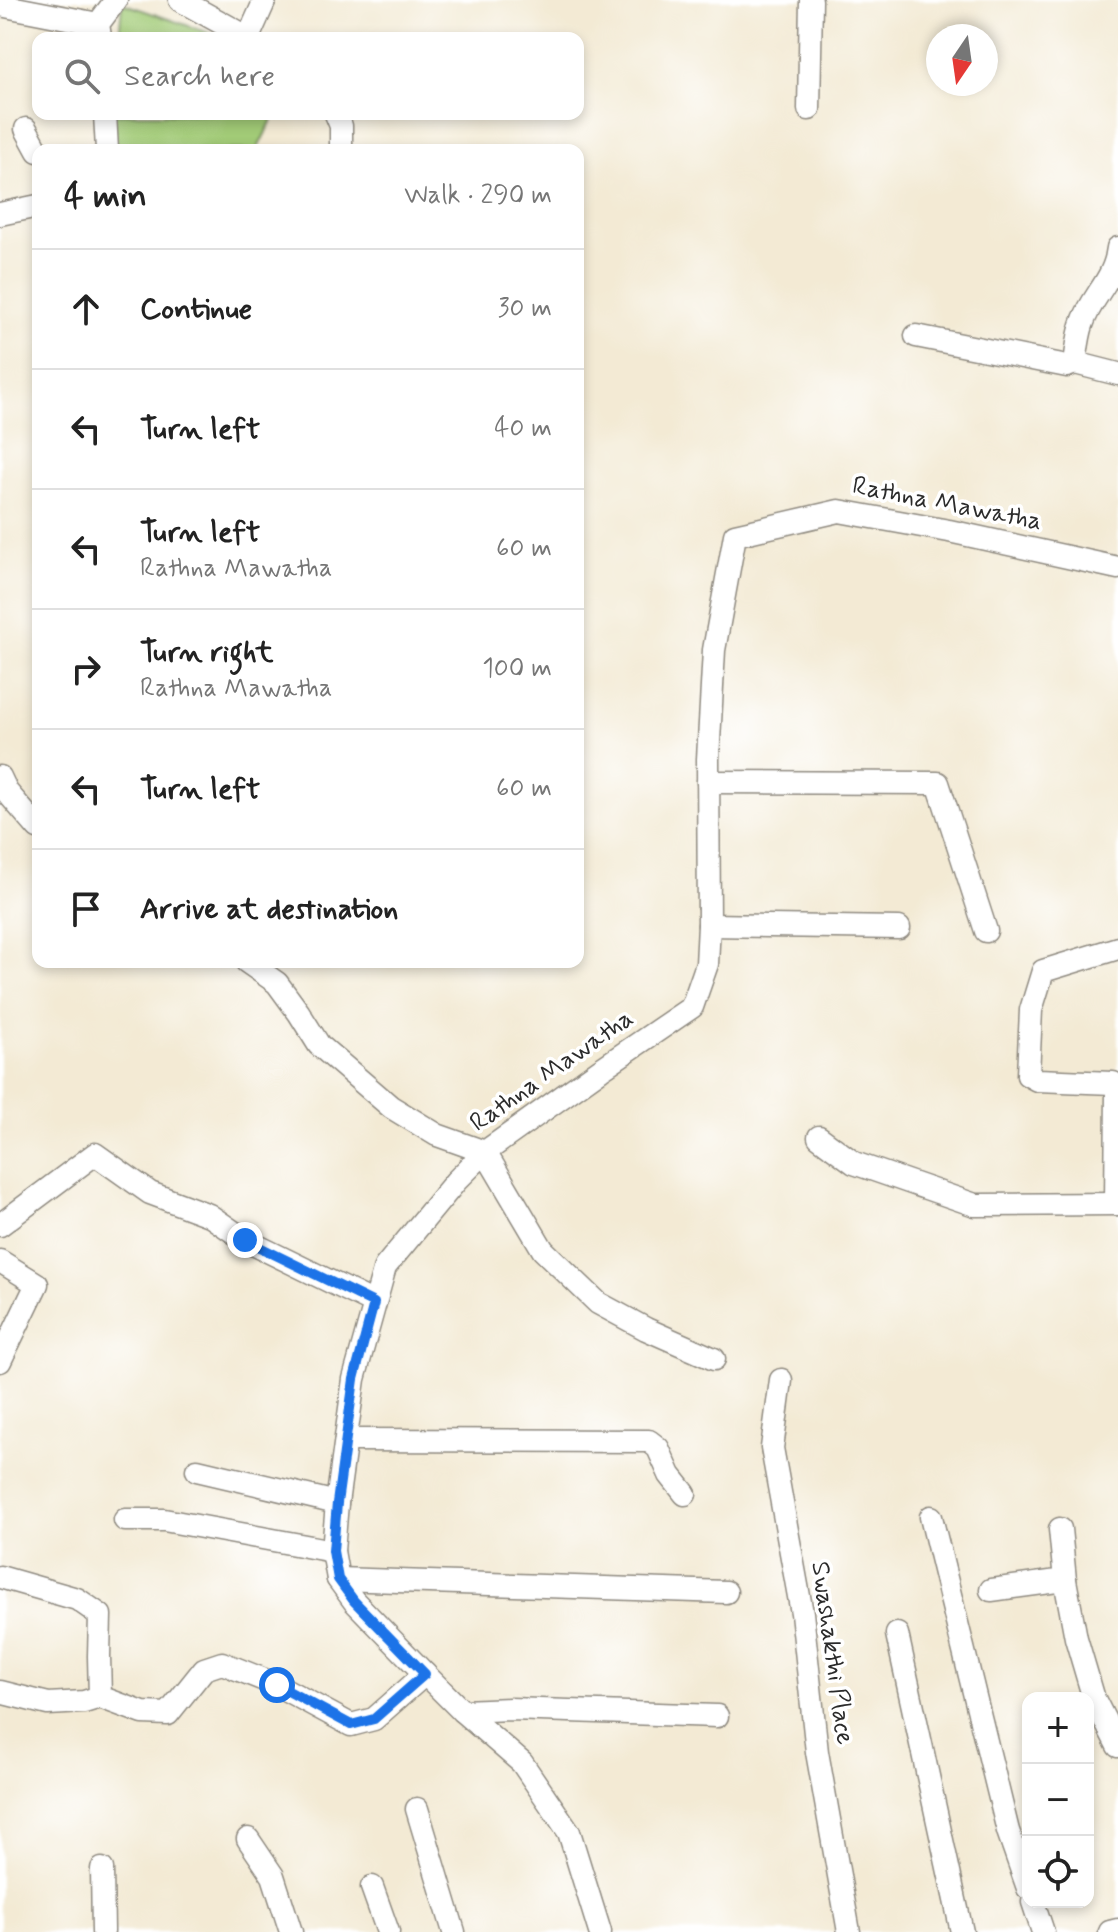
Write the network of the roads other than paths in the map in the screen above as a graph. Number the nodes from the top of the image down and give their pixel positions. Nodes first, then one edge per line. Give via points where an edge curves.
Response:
1 (116, 0) edge
2 (180, 0) edge
3 (265, 0) edge
4 (811, 0) edge
5 (0, 5) edge
6 (99, 31) edge
7 (237, 32) edge
8 (251, 32) edge
9 (809, 109) dead end
10 (105, 120) edge
11 (338, 120) edge
12 (26, 129) dead end
13 (34, 144) edge
14 (107, 144) edge
15 (341, 144) edge
16 (32, 207) edge
17 (0, 214) edge
18 (1118, 248) edge
19 (916, 336) dead end
20 (1075, 363) junction
21 (1118, 374) edge
22 (1118, 568) edge
23 (0, 777) edge
24 (708, 782) junction
25 (32, 821) edge
26 (709, 925) junction
27 (899, 928) dead end
28 (986, 931) dead end
29 (1118, 948) edge
30 (256, 968) edge
31 (819, 1137) dead end
32 (485, 1152) junction
33 (1117, 1204) edge
34 (0, 1225) edge
35 (0, 1261) edge
36 (374, 1303) junction
37 (714, 1359) dead end
38 (0, 1361) edge
39 (781, 1380) dead end
40 (346, 1440) junction
41 (197, 1470) dead end
42 (685, 1494) dead end
43 (337, 1503) junction
44 (931, 1517) dead end
45 (125, 1520) dead end
46 (1060, 1529) dead end
47 (333, 1551) junction
48 (0, 1577) edge
49 (338, 1579) junction
50 (1065, 1580) junction
51 (991, 1590) dead end
52 (726, 1592) dead end
53 (897, 1634) dead end
54 (425, 1674) junction
55 (0, 1692) edge
56 (100, 1697) junction
57 (462, 1711) junction
58 (717, 1716) dead end
59 (1118, 1746) edge
60 (417, 1809) dead end
61 (248, 1839) dead end
62 (102, 1869) dead end
63 (1022, 1871) edge
64 (372, 1887) dead end
65 (1035, 1908) edge
66 (1118, 1930) edge
67 (103, 1932) edge
68 (291, 1932) edge
69 (388, 1932) edge
70 (454, 1932) edge
71 (600, 1932) edge
72 (849, 1932) edge
73 (962, 1932) edge
74 (1043, 1932) edge
75 (1110, 1932) edge

1 - 6 street
2 - 7 street
3 - 8 street
4 - 9 street
5 - 6 street
10 - 14 street
11 - 15 street
12 - 13 street
16 - 17 street
18 - 20 street via 1111,276 1082,324
19 - 20 street via 1067,366
20 - 21 street
22 - 24 street, Rathna Mawatha via 839,511 735,535 714,650
23 - 25 street
24 - 26 street, Rathna Mawatha
24 - 28 street via 938,783
26 - 27 street
26 - 32 street, Rathna Mawatha via 707,964 692,1007
29 - 33 street via 1043,971 1031,1010 1028,1075 1037,1080 1113,1083
30 - 32 street via 277,983 319,1045 391,1107 437,1135
31 - 33 street via 854,1163 975,1205
32 - 36 street, Rathna Mawatha via 385,1267
32 - 37 street via 543,1250 598,1303
34 - 36 street via 95,1154 150,1193 209,1215 245,1240
35 - 38 street via 37,1284
36 - 40 street, Rathna Mawatha via 354,1379
39 - 72 street, Swashakthi Place via 772,1448
40 - 42 street via 649,1441
40 - 43 street, Rathna Mawatha
41 - 43 street
43 - 47 street, Rathna Mawatha
44 - 63 street
45 - 47 street via 164,1520
46 - 50 street
47 - 49 street, Rathna Mawatha
48 - 56 street via 77,1599 100,1615
49 - 52 street
49 - 54 street, Rathna Mawatha
50 - 51 street
50 - 59 street via 1094,1699
53 - 73 street
54 - 56 street via 374,1719 351,1725 222,1663 204,1669 168,1714 143,1713
54 - 57 street, Rathna Mawatha
55 - 56 street via 48,1704
57 - 58 street
57 - 71 street, Rathna Mawatha via 522,1763 569,1832
60 - 70 street
61 - 68 street via 273,1876
62 - 67 street
64 - 69 street
65 - 74 street
66 - 75 street

